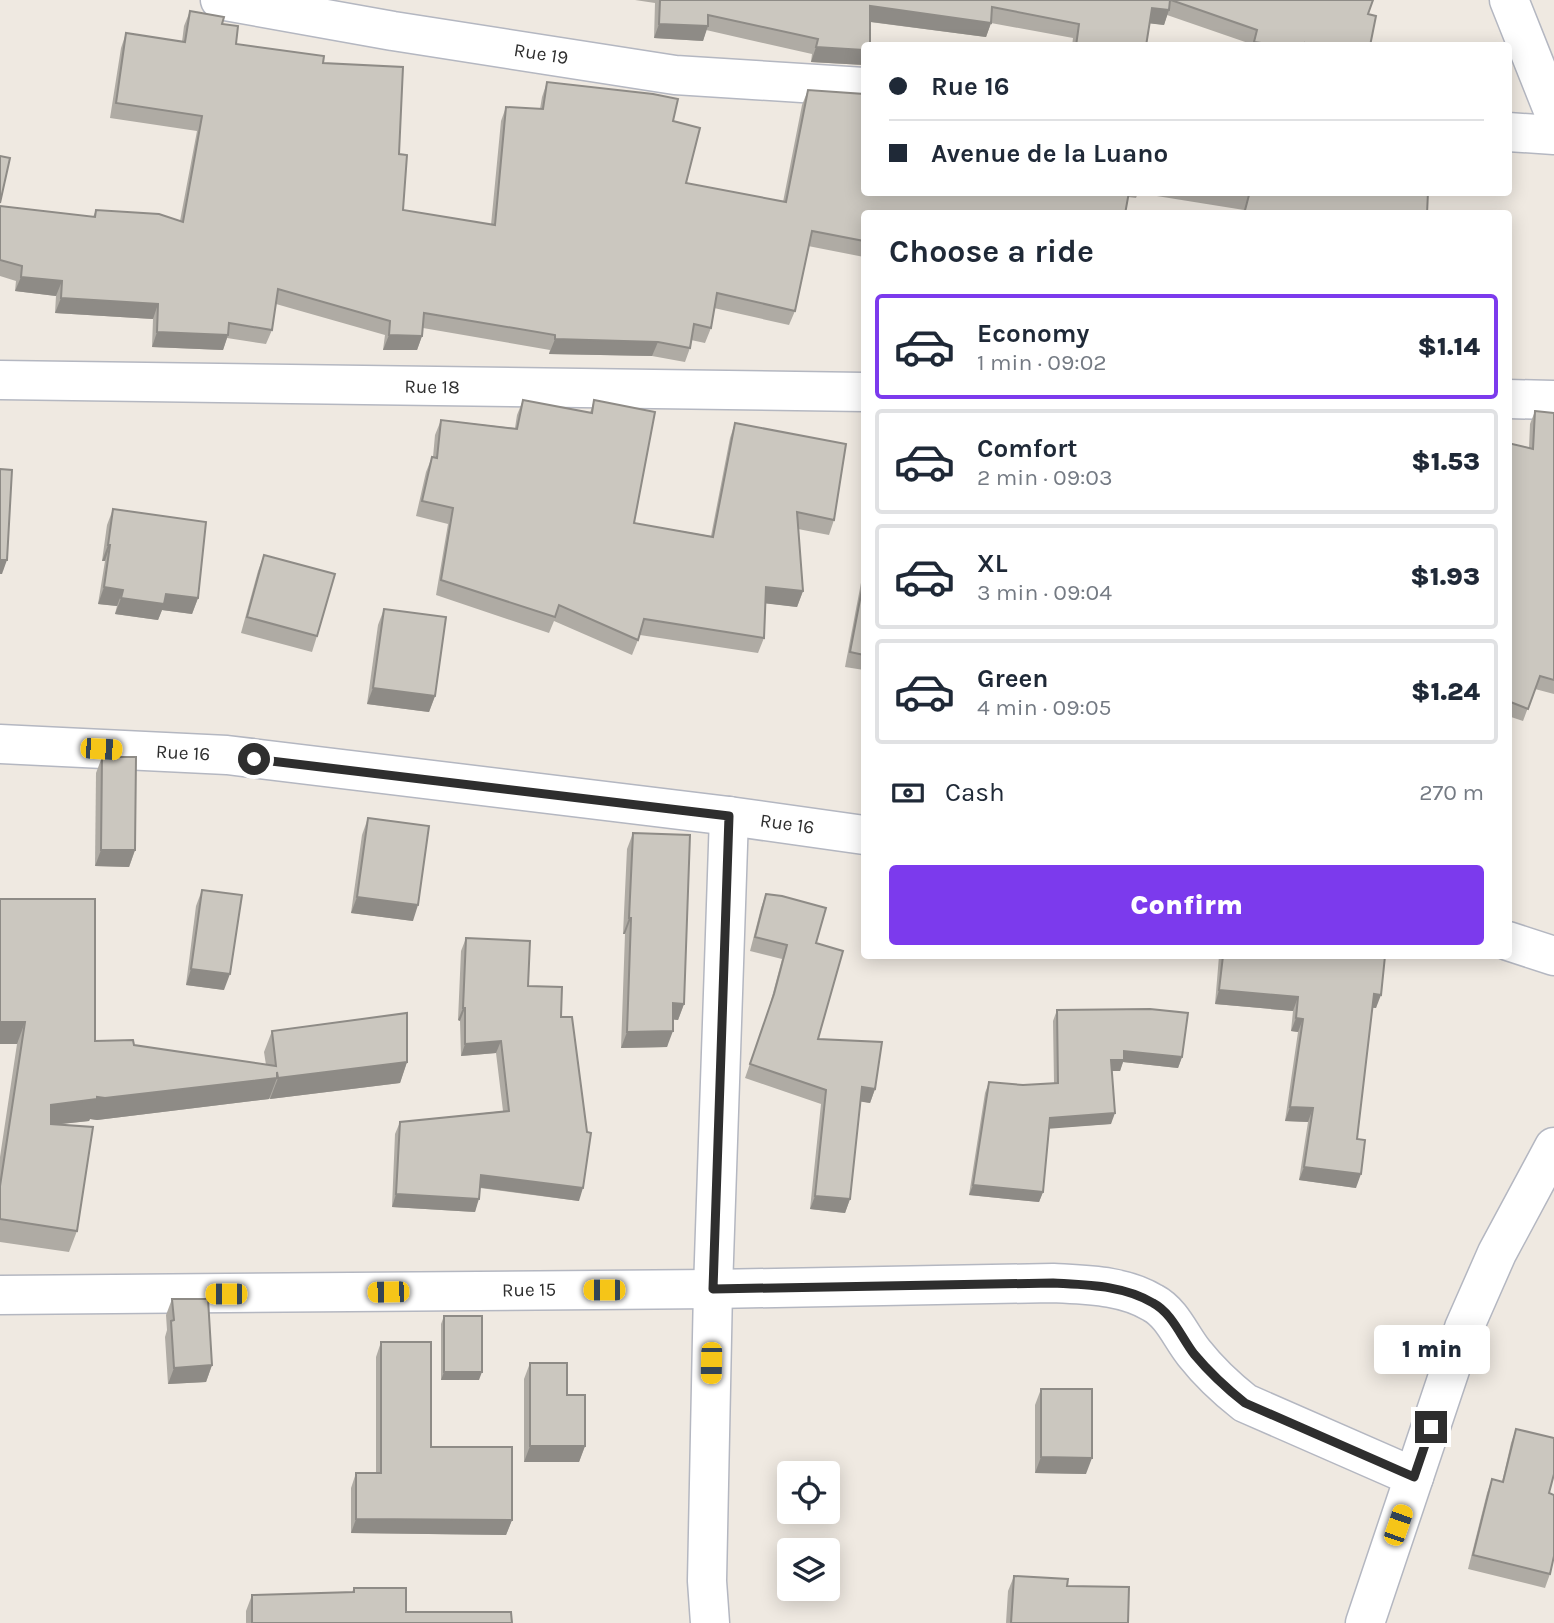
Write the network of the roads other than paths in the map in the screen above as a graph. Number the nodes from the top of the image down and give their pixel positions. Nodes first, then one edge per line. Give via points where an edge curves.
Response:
1 (220, 0) edge
2 (1508, 0) edge
3 (861, 87) edge
4 (1554, 113) edge
5 (1512, 132) edge
6 (1554, 135) edge
7 (0, 380) edge
8 (861, 392) edge
9 (1512, 399) edge
10 (1554, 400) edge
11 (0, 744) edge
12 (729, 816) junction
13 (861, 835) edge
14 (1512, 942) edge
15 (1554, 956) edge
16 (1553, 1150) edge
17 (713, 1289) junction
18 (0, 1295) edge
19 (1414, 1477) junction
20 (710, 1623) edge
21 (1365, 1623) edge

1 - 3 street, Rue 19 via 675,75
2 - 4 street
5 - 6 street
7 - 8 street, Rue 18
9 - 10 street
11 - 12 street, Rue 16 via 227,755
12 - 13 street, Rue 16
12 - 17 street
14 - 15 street
16 - 19 street via 1497,1253 1464,1328
17 - 18 street, Rue 15
17 - 19 street, Rue 15 via 1053,1283 1119,1289 1156,1304 1208,1370 1245,1403
17 - 20 street
19 - 21 street

